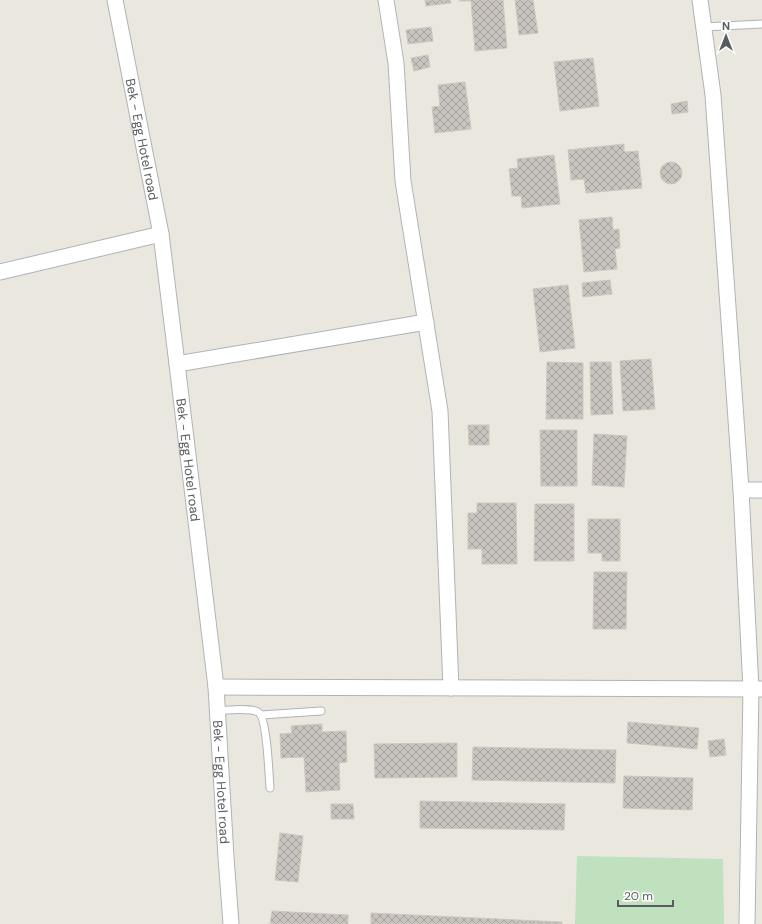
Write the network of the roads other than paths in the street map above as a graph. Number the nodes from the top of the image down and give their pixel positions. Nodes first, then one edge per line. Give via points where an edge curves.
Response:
1 (115, 0) edge
2 (386, 0) edge
3 (700, 0) edge
4 (762, 24) edge
5 (704, 27) junction
6 (161, 234) junction
7 (0, 272) edge
8 (426, 322) junction
9 (177, 364) junction
10 (741, 490) junction
11 (762, 490) edge
12 (216, 687) junction
13 (451, 688) junction
14 (757, 689) edge
15 (217, 711) junction
16 (321, 711) dead end
17 (261, 715) junction
18 (270, 788) dead end
19 (231, 924) edge
20 (747, 924) edge

1 - 6 street, Bek - Egg Hotel road
2 - 8 street via 396,63 403,180
3 - 5 street
4 - 5 lane
5 - 10 street via 713,95
6 - 7 street
6 - 9 street, Bek - Egg Hotel road
8 - 9 street
8 - 13 street via 442,436
9 - 12 street, Bek - Egg Hotel road
10 - 11 street
10 - 14 street
12 - 13 street
12 - 15 street, Bek - Egg Hotel road
13 - 14 street
14 - 20 street
15 - 17 lane via 250,710
15 - 19 street, Bek - Egg Hotel road
16 - 17 lane
17 - 18 lane

